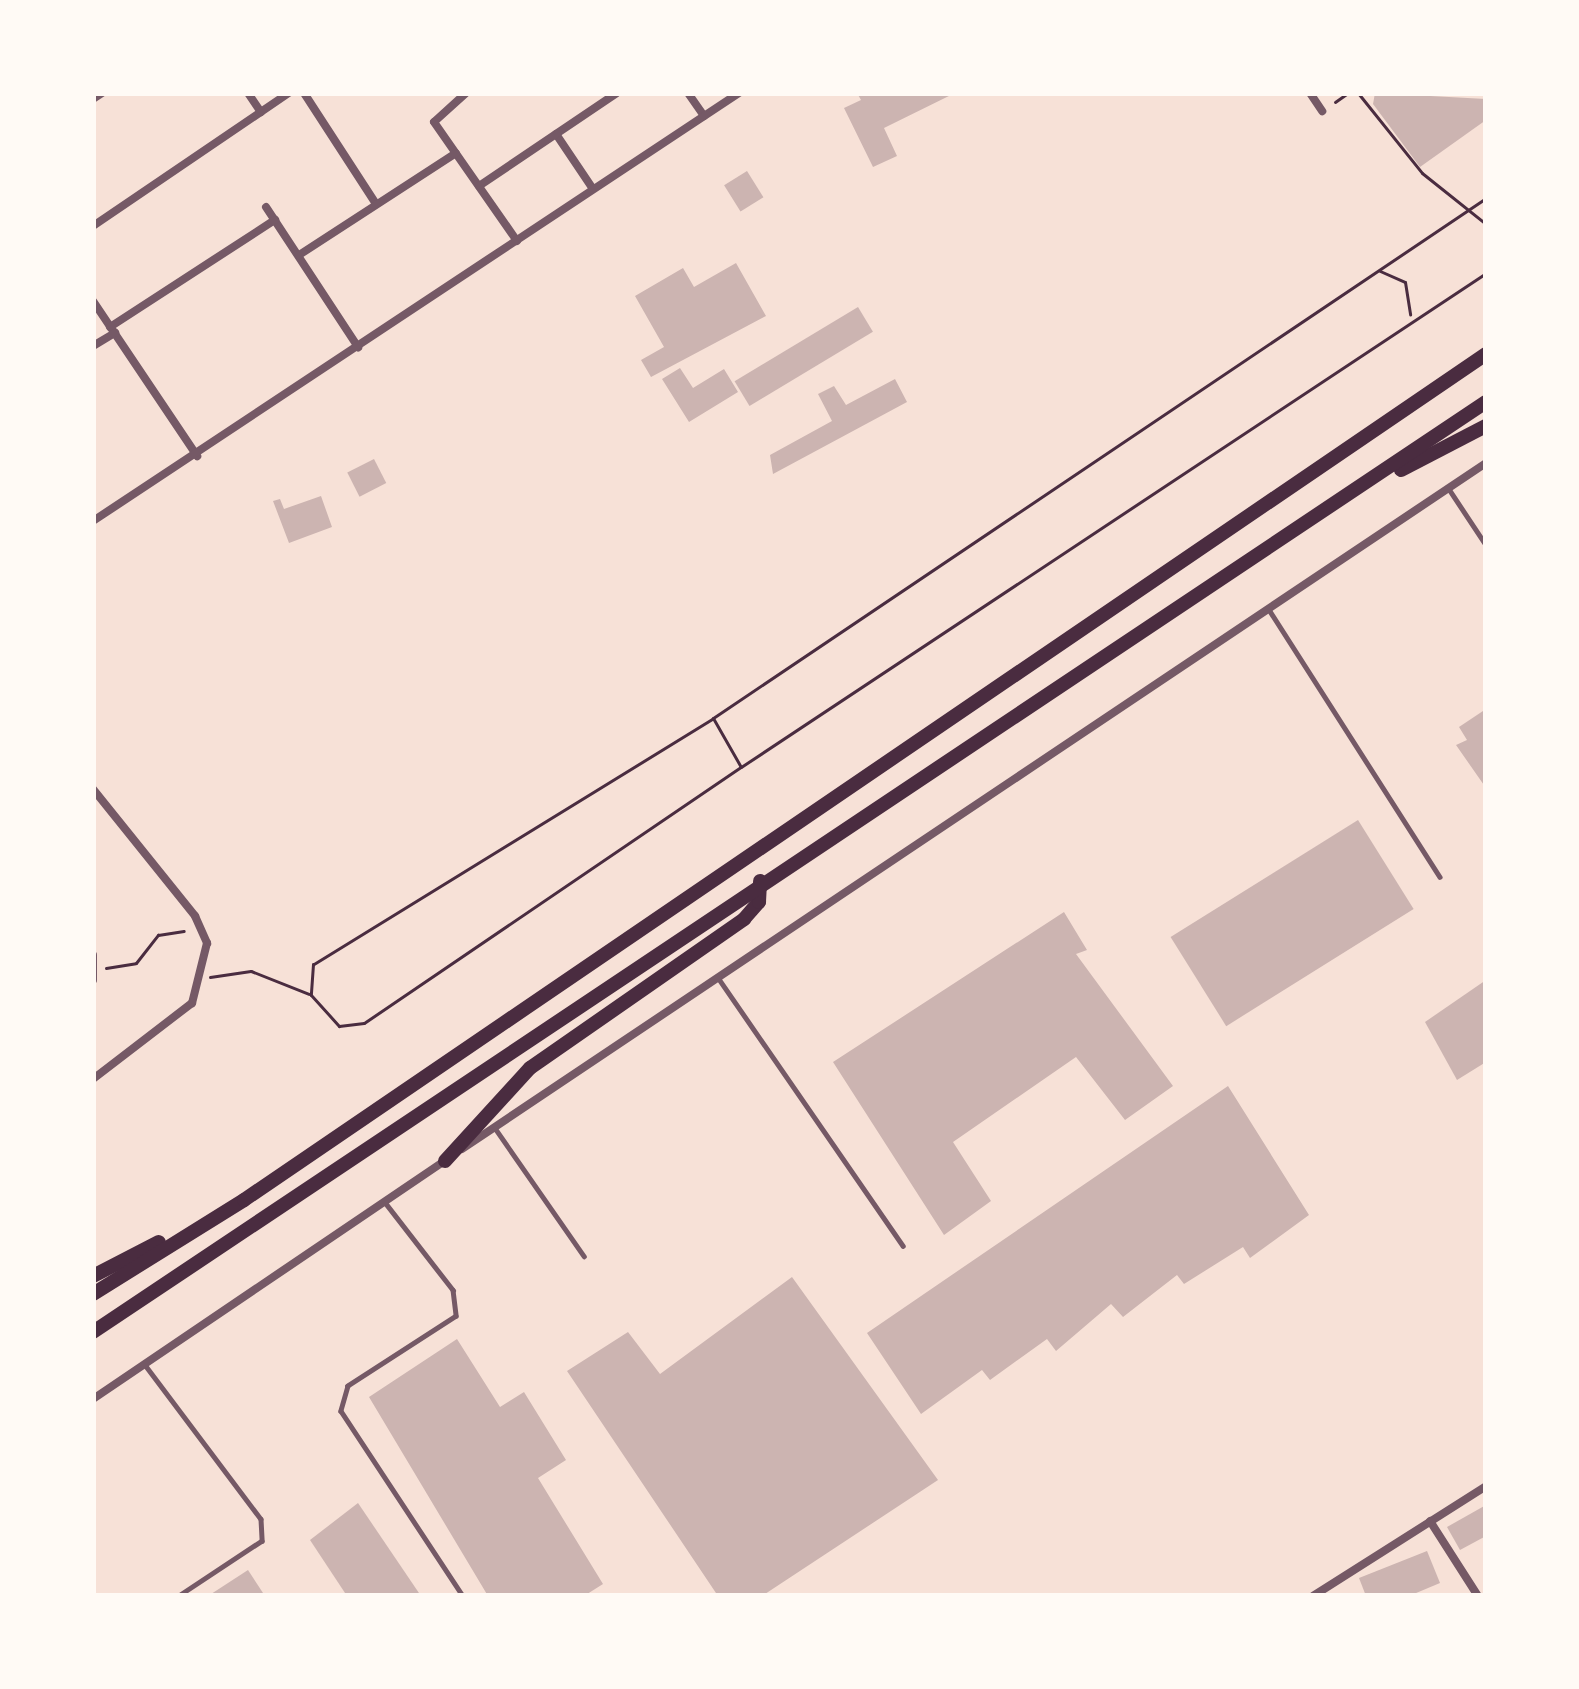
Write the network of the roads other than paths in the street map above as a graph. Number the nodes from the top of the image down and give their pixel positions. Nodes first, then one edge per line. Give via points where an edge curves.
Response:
1 (102, 93) edge
2 (248, 93) edge
3 (289, 93) edge
4 (304, 93) edge
5 (466, 93) edge
6 (595, 93) edge
7 (617, 93) edge
8 (688, 93) edge
9 (739, 93) edge
10 (1310, 93) edge
11 (93, 99) edge
12 (602, 103) junction
13 (1322, 111) road end
14 (261, 112) junction
15 (704, 116) junction
16 (556, 134) junction
17 (456, 153) junction
18 (479, 186) junction
19 (593, 188) junction
20 (376, 205) junction
21 (266, 207) dead end
22 (93, 212) edge
23 (275, 220) junction
24 (96, 224) edge
25 (517, 241) junction
26 (299, 255) junction
27 (93, 301) edge
28 (113, 330) junction
29 (93, 346) edge
30 (358, 347) junction
31 (1486, 354) edge
32 (1486, 402) edge
33 (1486, 427) edge
34 (197, 456) junction
35 (1486, 463) edge
36 (1448, 488) junction
37 (1348, 497) junction
38 (93, 521) edge
39 (1486, 544) edge
40 (1268, 608) junction
41 (93, 789) edge
42 (1440, 877) dead end
43 (760, 881) junction
44 (93, 955) edge
45 (94, 975) edge
46 (718, 978) junction
47 (93, 1079) edge
48 (494, 1128) junction
49 (445, 1161) junction
50 (244, 1200) junction
51 (384, 1201) junction
52 (903, 1246) dead end
53 (584, 1256) dead end
54 (93, 1276) edge
55 (93, 1294) edge
56 (93, 1332) edge
57 (144, 1363) junction
58 (93, 1399) edge
59 (1486, 1486) edge
60 (1430, 1521) junction
61 (179, 1596) edge
62 (463, 1596) edge
63 (1312, 1596) edge
64 (1478, 1596) edge

1 - 11 street
2 - 14 street
3 - 14 street
4 - 20 street
5 - 17 street via 433,116
6 - 12 street
7 - 12 street
8 - 15 street
9 - 15 street
10 - 13 street
12 - 16 street
14 - 24 street
15 - 19 street
16 - 18 street
16 - 19 street
17 - 18 street
17 - 20 street
18 - 25 street
19 - 25 street
20 - 26 street
21 - 23 street
22 - 24 street
23 - 26 street
23 - 28 street
25 - 30 street
26 - 30 street
27 - 28 street
28 - 29 street
28 - 34 street
30 - 34 street
31 - 50 highway
32 - 37 highway
33 - 37 highway
34 - 38 street
35 - 36 street
36 - 39 lane
36 - 40 street
37 - 43 highway
40 - 42 lane
40 - 46 street
41 - 47 street via 204,929 202,978 178,1019
43 - 49 highway via 758,902 744,919 530,1068
43 - 56 highway
44 - 45 street
46 - 48 street
46 - 52 lane
48 - 49 street
48 - 53 lane
49 - 51 street
50 - 54 highway
50 - 55 highway
51 - 57 street
51 - 62 lane via 453,1290 456,1316 348,1386 340,1411
57 - 58 street
57 - 61 lane via 261,1519 262,1540
59 - 60 street
60 - 63 street
60 - 64 street

